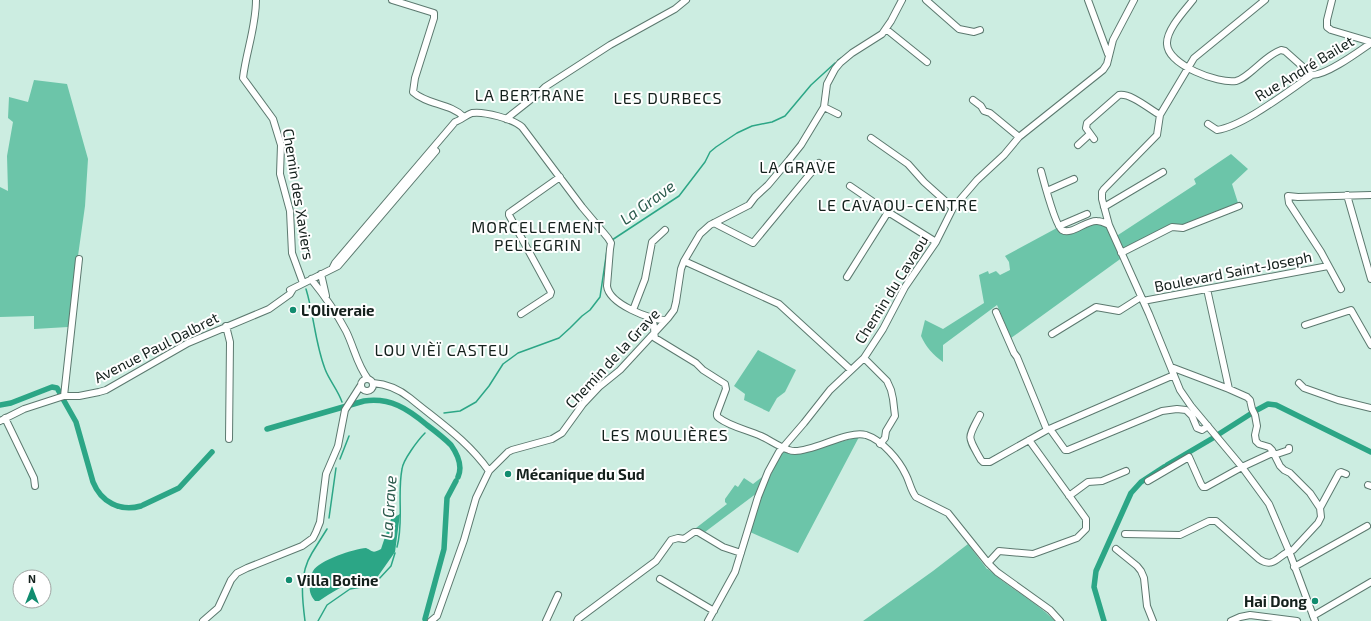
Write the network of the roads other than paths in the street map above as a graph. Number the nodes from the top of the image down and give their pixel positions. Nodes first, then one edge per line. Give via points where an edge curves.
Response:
1 (256, 0) edge
2 (392, 0) edge
3 (686, 0) edge
4 (902, 0) edge
5 (926, 0) edge
6 (1088, 0) edge
7 (1134, 0) edge
8 (1193, 0) edge
9 (1265, 0) edge
10 (1332, 0) edge
11 (886, 29) junction
12 (980, 30) dead end
13 (1371, 42) edge
14 (1108, 54) junction
15 (926, 62) dead end
16 (1188, 69) junction
17 (1312, 75) junction
18 (973, 100) dead end
19 (824, 107) junction
20 (838, 114) dead end
21 (1160, 115) junction
22 (462, 119) junction
23 (506, 119) junction
24 (1208, 124) dead end
25 (1019, 137) junction
26 (871, 138) dead end
27 (1078, 145) dead end
28 (824, 167) dead end
29 (1041, 171) dead end
30 (1163, 172) dead end
31 (560, 177) junction
32 (1074, 179) dead end
33 (850, 186) dead end
34 (1047, 191) junction
35 (1347, 195) junction
36 (1371, 195) edge
37 (1239, 206) dead end
38 (1104, 207) junction
39 (953, 208) junction
40 (888, 212) junction
41 (1087, 214) dead end
42 (714, 223) junction
43 (1109, 225) junction
44 (1059, 226) junction
45 (665, 230) dead end
46 (936, 242) junction
47 (1121, 253) junction
48 (79, 260) dead end
49 (684, 261) junction
50 (1328, 266) junction
51 (321, 274) junction
52 (847, 277) dead end
53 (311, 279) junction
54 (1371, 279) edge
55 (303, 283) junction
56 (1207, 289) junction
57 (1341, 289) dead end
58 (327, 299) junction
59 (1142, 299) junction
60 (633, 310) junction
61 (996, 312) dead end
62 (521, 314) dead end
63 (651, 318) junction
64 (666, 320) junction
65 (1305, 325) dead end
66 (226, 326) junction
67 (654, 333) junction
68 (1052, 334) dead end
69 (1371, 345) edge
70 (864, 358) junction
71 (1171, 367) junction
72 (851, 370) junction
73 (1174, 375) junction
74 (1299, 383) dead end
75 (367, 384) junction
76 (1229, 389) junction
77 (64, 396) junction
78 (1371, 408) edge
79 (980, 415) dead end
80 (2, 420) edge
81 (1210, 428) junction
82 (1048, 429) junction
83 (229, 439) dead end
84 (1029, 440) junction
85 (880, 444) junction
86 (783, 447) junction
87 (1289, 448) dead end
88 (1273, 454) junction
89 (1242, 467) junction
90 (489, 471) junction
91 (1126, 471) dead end
92 (1346, 474) dead end
93 (1148, 481) dead end
94 (35, 486) dead end
95 (1069, 496) junction
96 (1320, 508) junction
97 (1366, 526) dead end
98 (1125, 534) dead end
99 (1116, 549) dead end
100 (1289, 551) junction
101 (741, 553) junction
102 (988, 563) junction
103 (1294, 567) junction
104 (660, 578) dead end
105 (1371, 582) edge
106 (558, 595) dead end
107 (714, 611) junction
108 (1313, 620) edge
109 (203, 621) edge
110 (430, 621) edge
111 (546, 621) edge
112 (577, 621) edge
113 (708, 621) edge
114 (1060, 621) edge
115 (1153, 621) edge
116 (1231, 621) edge
117 (1297, 621) edge

1 - 55 street, Chemin des Xaviers via 243,78 273,119 281,145 280,174 290,211 292,253
2 - 22 street via 434,13 413,92 458,111
3 - 23 street via 544,87
4 - 11 street, Chemin de la Grave
5 - 12 street via 959,29 974,32
6 - 14 street
7 - 14 street, Chemin du Cavaou
8 - 16 street via 1176,20 1167,40 1168,49
9 - 16 street via 1194,58
10 - 13 street via 1327,27
11 - 15 street
11 - 19 street, Chemin de la Grave via 835,69 827,84
13 - 17 street, Rue André Bailet via 1338,64 1318,75
14 - 25 street, Chemin du Cavaou via 1107,64 1103,70
16 - 17 street via 1211,77 1236,81 1281,50
16 - 21 street
17 - 24 street, Rue André Bailet via 1226,129 1217,130
18 - 25 street
19 - 20 street
19 - 42 street, Chemin de la Grave via 801,145 768,185 749,205
21 - 27 street via 1124,94 1087,124 1086,128 1092,136
21 - 38 street via 1157,135 1102,192
22 - 23 street via 475,113
22 - 51 street, Avenue Paul Dalbret via 338,266
23 - 31 street via 518,124 525,131
25 - 39 street, Chemin du Cavaou
26 - 39 street via 908,164
28 - 42 street via 819,163 753,244
29 - 34 street
30 - 38 street
31 - 60 street via 608,238 610,243 607,291 613,299
31 - 62 street via 510,213 551,292
32 - 34 street
33 - 40 street
34 - 44 street
35 - 36 street
35 - 50 street via 1298,198 1288,196 1289,203 1322,252
35 - 54 street
37 - 47 street via 1183,228 1172,227
38 - 43 street
39 - 46 street, Chemin du Cavaou
40 - 46 street
40 - 52 street
41 - 44 street
42 - 49 street, Chemin de la Grave via 700,234
43 - 44 street via 1096,221 1067,232
43 - 47 street
45 - 60 street via 652,242 645,279
46 - 70 street, Chemin du Cavaou via 905,287
47 - 59 street
48 - 77 street
49 - 64 street, Chemin de la Grave via 674,310
49 - 72 street via 779,304
50 - 56 street, Boulevard Saint-Joseph
50 - 57 street
51 - 53 street, Avenue Paul Dalbret
51 - 58 street
53 - 55 street, Avenue Paul Dalbret
53 - 58 street
55 - 66 street, Avenue Paul Dalbret via 288,290 256,313
56 - 59 street, Boulevard Saint-Joseph
56 - 76 street
58 - 75 street via 346,331
59 - 68 street via 1119,311 1096,307
59 - 71 street
60 - 63 street
61 - 82 street
63 - 64 street
63 - 67 street via 655,327
64 - 67 street, Chemin de la Grave
65 - 69 street via 1351,310
66 - 77 street, Avenue Paul Dalbret via 188,343 106,390
66 - 83 street via 230,342
67 - 86 street via 655,338 725,384 726,389 717,416
67 - 90 street, Chemin de la Grave via 620,370 583,404 562,433 552,439 508,452
70 - 72 street, Chemin du Cavaou
70 - 85 street via 887,381 893,399 895,416
71 - 73 street
71 - 76 street
72 - 86 street, Chemin du Cavaou via 830,390
73 - 81 street via 1180,390
73 - 82 street
74 - 78 street via 1304,388 1338,400
75 - 90 street via 384,385 402,392 457,435 474,451
75 - 109 street via 345,410 338,446 326,474 320,522 313,538 302,546 237,573 218,608
76 - 88 street via 1250,400 1257,426 1256,441 1269,447
77 - 80 street, Avenue Paul Dalbret via 24,409
79 - 84 street via 969,436 984,462 990,462
80 - 94 street via 34,478
81 - 82 street via 1197,428 1186,410 1162,411 1068,450 1065,450
81 - 89 street
82 - 84 street
84 - 95 street
85 - 86 street via 874,439 855,434 804,450 793,451
85 - 102 street via 901,467 916,498 948,513
86 - 101 street, Chemin du Cavaou via 768,472 758,497
87 - 88 street
88 - 89 street
88 - 96 street via 1280,466 1297,480
89 - 93 street via 1203,487 1189,457
89 - 100 street via 1269,504
90 - 110 street, Chemin de la Grave via 476,498 437,616
91 - 95 street via 1102,481 1088,482
92 - 96 street via 1339,474
95 - 102 street via 1086,519 1086,529 1077,538 1033,554 999,551
96 - 100 street via 1321,517 1318,523 1293,550
97 - 103 street
98 - 100 street via 1180,535 1209,521 1216,521 1263,561 1272,563
99 - 115 street via 1141,571 1147,606
100 - 103 street
101 - 107 street, Chemin du Cavaou via 732,579
101 - 112 street via 724,547 698,532 684,539 671,540 656,561
102 - 114 street via 1050,610
103 - 108 street
104 - 107 street
105 - 108 street
106 - 111 street
107 - 113 street, Chemin du Cavaou
116 - 117 street via 1254,615

